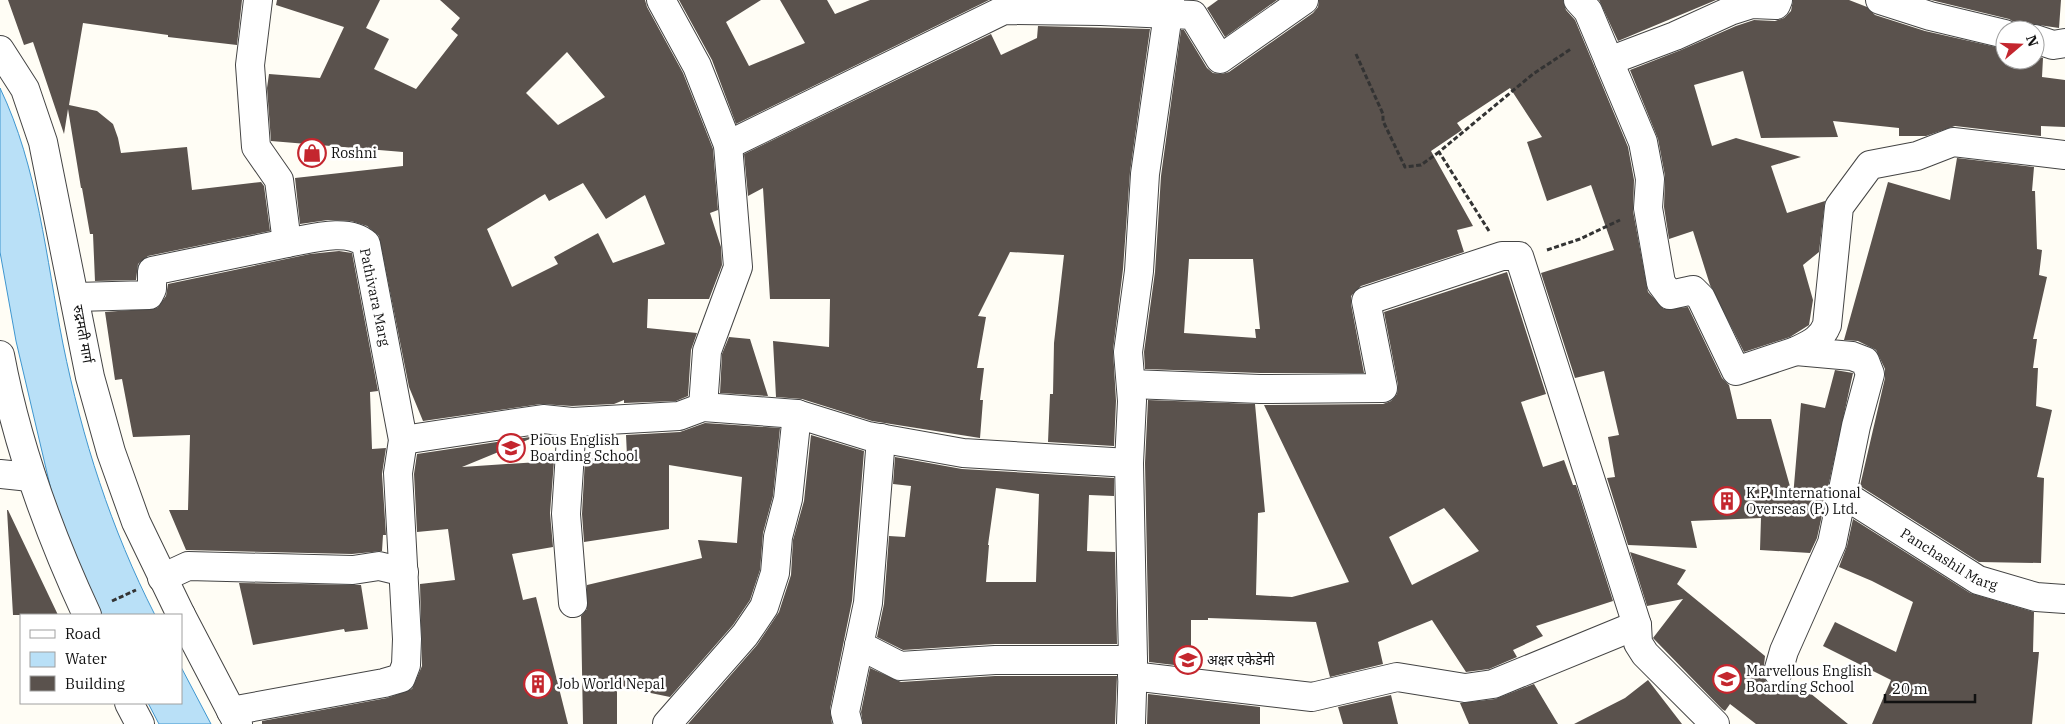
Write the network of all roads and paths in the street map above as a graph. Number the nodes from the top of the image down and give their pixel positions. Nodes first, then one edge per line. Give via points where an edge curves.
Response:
1 (258, 0) edge
2 (661, 0) edge
3 (1304, 0) edge
4 (1578, 0) edge
5 (1778, 0) edge
6 (1880, 0) edge
7 (1102, 5) edge
8 (1169, 8) edge
9 (1597, 32) junction
10 (1995, 32) edge
11 (2045, 42) edge
12 (2065, 43) edge
13 (0, 50) edge
14 (1356, 54) dead end
15 (1609, 61) junction
16 (728, 145) junction
17 (1439, 152) junction
18 (2065, 155) edge
19 (1648, 208) junction
20 (287, 243) junction
21 (1511, 256) junction
22 (76, 297) junction
23 (1796, 351) junction
24 (0, 355) edge
25 (1131, 384) junction
26 (703, 407) junction
27 (797, 414) junction
28 (572, 422) junction
29 (881, 438) junction
30 (403, 440) junction
31 (1129, 462) junction
32 (0, 474) edge
33 (30, 476) junction
34 (1843, 494) junction
35 (404, 572) junction
36 (152, 583) junction
37 (2065, 599) edge
38 (110, 602) dead end
39 (573, 603) dead end
40 (87, 614) edge
41 (180, 614) edge
42 (182, 617) edge
43 (1637, 625) junction
44 (859, 645) junction
45 (1133, 668) junction
46 (1778, 672) dead end
47 (130, 704) edge
48 (234, 717) edge
49 (140, 724) edge
50 (667, 724) edge
51 (848, 724) edge
52 (1131, 724) edge
53 (1716, 724) edge

1 - 20 street via 250,65 256,147 279,180
2 - 16 street via 696,66
3 - 8 street via 1220,59 1193,15
4 - 9 street via 1588,11
5 - 15 street via 1776,5 1752,4 1730,11
6 - 10 street
7 - 8 street
7 - 16 street via 1004,10
8 - 25 street via 1145,174 1128,352
9 - 15 street
9 - 17 path via 1534,74
11 - 12 street
13 - 22 street, रुद्रमती मार्ग via 25,89 43,142
14 - 17 path via 1405,167 1420,165
15 - 19 street via 1643,142 1650,179
16 - 26 street via 738,267 707,351
17 - 21 path via 1486,226
18 - 23 street via 1952,142 1917,156 1870,165 1838,207 1824,334
19 - 21 path via 1562,246
19 - 23 street via 1661,283 1670,295 1693,290 1701,298 1736,371
20 - 22 street via 152,271 149,294
20 - 30 street, Pathivara Marg via 348,236 359,238 366,244
21 - 25 street via 1366,301 1383,388 1260,389
21 - 43 street
22 - 36 street, रुद्रमती मार्ग via 90,377
23 - 34 street via 1852,356 1865,361 1870,374
24 - 33 street
25 - 31 street
26 - 27 street
26 - 28 street via 679,416
27 - 29 street
27 - 50 street via 788,499 778,537 775,573 764,607 745,635
28 - 30 street via 543,419
28 - 39 street via 566,514
29 - 31 street via 963,453
29 - 44 street via 868,603
30 - 35 street via 398,473
31 - 45 street
32 - 33 street
33 - 40 street
34 - 37 street, Panchashil Marg via 1978,580 2036,597
34 - 46 street via 1832,543 1784,651
35 - 36 street via 379,566 353,570 188,566
35 - 48 street via 407,638 406,665 401,678
36 - 38 path
36 - 41 street, रुद्रमती मार्ग
42 - 48 street, रुद्रमती मार्ग
43 - 45 street via 1493,684 1465,688 1397,677 1312,697
43 - 53 street via 1638,643 1645,654
44 - 45 street via 900,666 994,660
44 - 51 street via 845,712
45 - 52 street
47 - 49 street

